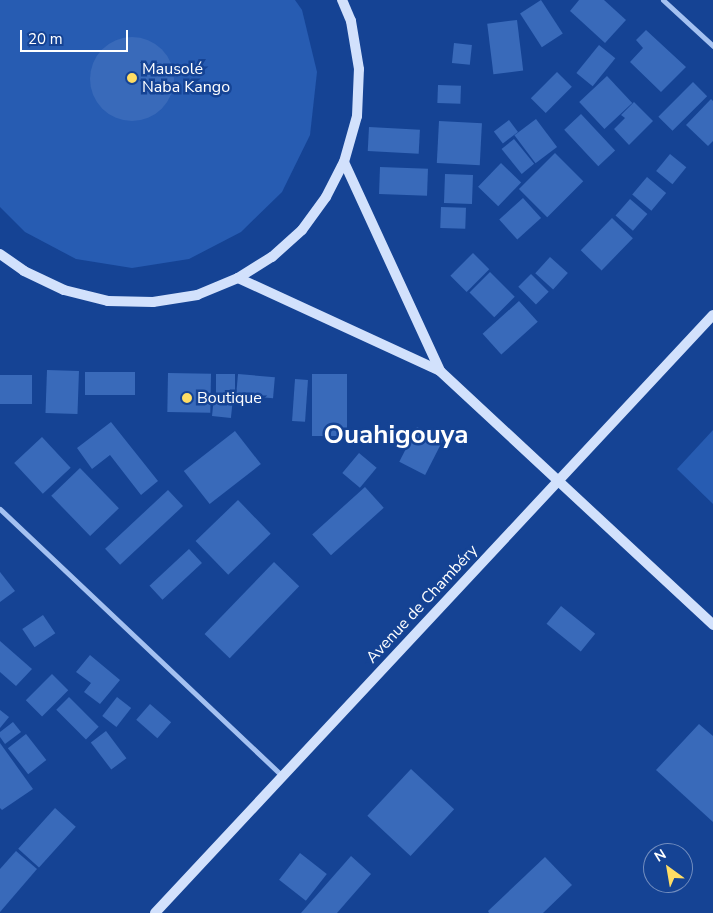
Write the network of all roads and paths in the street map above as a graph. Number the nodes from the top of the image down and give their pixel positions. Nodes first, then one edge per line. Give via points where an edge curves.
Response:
1 (342, 0) edge
2 (664, 0) edge
3 (713, 46) edge
4 (344, 162) junction
5 (0, 254) edge
6 (238, 278) junction
7 (713, 315) edge
8 (440, 371) junction
9 (557, 481) junction
10 (0, 509) edge
11 (713, 625) edge
12 (282, 776) junction
13 (154, 913) edge

1 - 4 street via 351,22 359,68 357,116
2 - 3 street
4 - 6 street via 326,197 302,230 272,257
4 - 8 street
5 - 6 street via 24,271 64,290 108,301 152,302 196,294
6 - 8 street
7 - 9 street, Avenue de Chambéry
8 - 9 street
9 - 11 street
9 - 12 street, Avenue de Chambéry
10 - 12 street
12 - 13 street, Avenue de Chambéry

